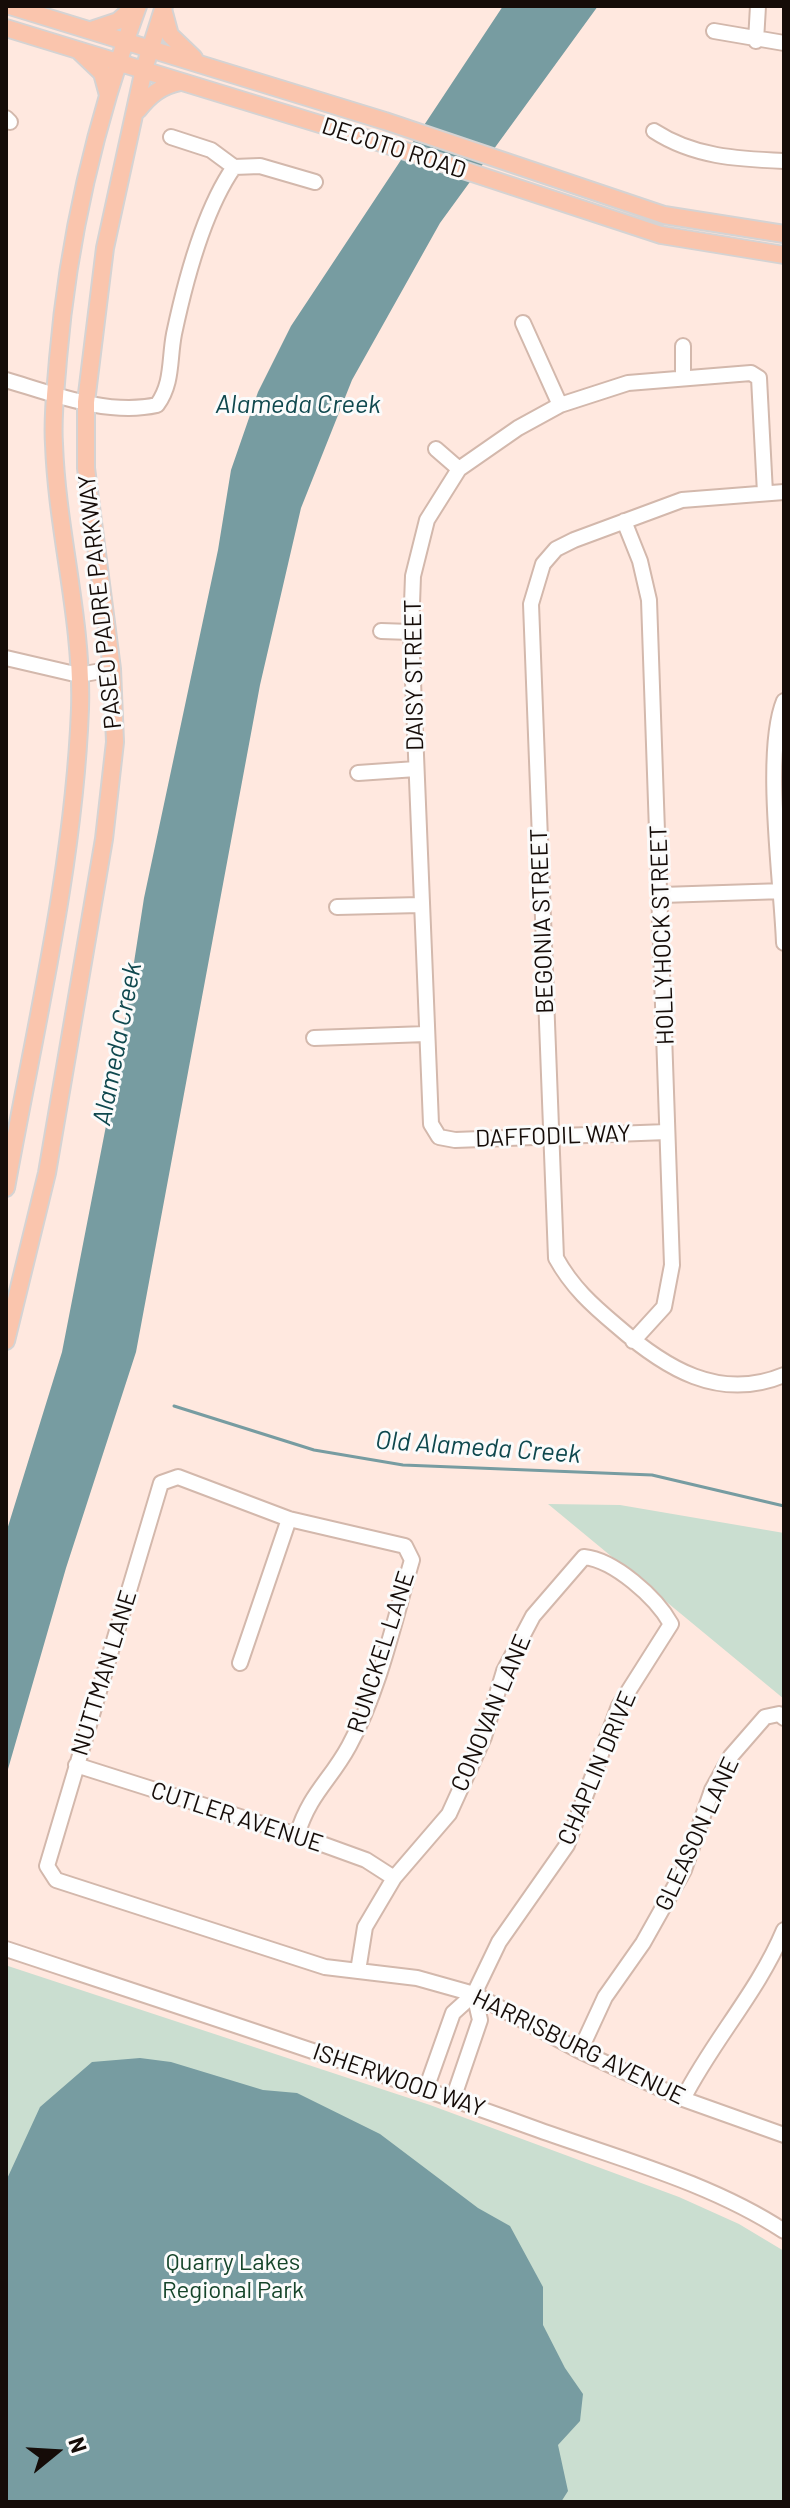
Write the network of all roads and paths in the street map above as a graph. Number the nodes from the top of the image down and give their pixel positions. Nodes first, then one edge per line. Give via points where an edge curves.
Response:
1 (10, 6) edge
2 (136, 6) edge
3 (758, 6) edge
4 (163, 7) edge
5 (6, 28) edge
6 (91, 30) junction
7 (714, 31) dead end
8 (125, 40) junction
9 (756, 41) junction
10 (784, 43) edge
11 (150, 48) junction
12 (75, 49) junction
13 (118, 61) junction
14 (202, 64) junction
15 (144, 69) junction
16 (183, 81) junction
17 (108, 98) junction
18 (135, 115) junction
19 (654, 131) dead end
20 (171, 137) dead end
21 (784, 161) edge
22 (234, 167) junction
23 (315, 182) dead end
24 (784, 234) edge
25 (784, 255) edge
26 (523, 323) dead end
27 (683, 346) dead end
28 (683, 378) junction
29 (6, 380) edge
30 (56, 394) junction
31 (86, 402) junction
32 (560, 405) junction
33 (436, 449) dead end
34 (459, 469) junction
35 (784, 492) edge
36 (765, 493) junction
37 (624, 521) junction
38 (381, 631) dead end
39 (411, 632) junction
40 (6, 659) edge
41 (112, 669) junction
42 (79, 675) junction
43 (784, 701) edge
44 (416, 769) junction
45 (358, 773) dead end
46 (780, 780) edge
47 (783, 892) edge
48 (662, 895) junction
49 (420, 905) junction
50 (337, 907) dead end
51 (784, 943) edge
52 (426, 1034) junction
53 (314, 1038) dead end
54 (667, 1132) junction
55 (550, 1136) junction
56 (439, 1137) joint
57 (6, 1188) edge
58 (6, 1341) edge
59 (633, 1341) junction
60 (784, 1375) edge
61 (289, 1519) junction
62 (601, 1559) joint
63 (240, 1663) dead end
64 (782, 1716) edge
65 (76, 1765) junction
66 (297, 1835) junction
67 (51, 1874) joint
68 (394, 1878) junction
69 (784, 1930) edge
70 (6, 1949) edge
71 (358, 1971) junction
72 (474, 1994) junction
73 (580, 2051) junction
74 (426, 2089) junction
75 (453, 2099) junction
76 (683, 2099) junction
77 (784, 2135) edge
78 (784, 2231) edge

1 - 6 main road, DECOTO ROAD
2 - 6 main road via 118,21
2 - 8 main road, PASEO PADRE PARKWAY
3 - 9 street
4 - 11 main road, PASEO PADRE PARKWAY
4 - 14 main road via 170,35
5 - 12 main road, DECOTO ROAD
6 - 8 main road, DECOTO ROAD
7 - 9 street
8 - 11 main road, DECOTO ROAD
8 - 13 main road, PASEO PADRE PARKWAY
9 - 10 street
11 - 14 main road, DECOTO ROAD
11 - 15 main road, PASEO PADRE PARKWAY
12 - 13 main road, DECOTO ROAD
12 - 17 main road via 102,73
13 - 15 main road, DECOTO ROAD
13 - 17 main road, PASEO PADRE PARKWAY
14 - 24 main road, DECOTO ROAD via 664,215
15 - 16 main road, DECOTO ROAD
15 - 18 main road, PASEO PADRE PARKWAY
16 - 18 main road via 154,93
16 - 25 main road, DECOTO ROAD via 661,235
17 - 30 main road, PASEO PADRE PARKWAY via 69,255
18 - 31 main road, PASEO PADRE PARKWAY via 105,248
19 - 21 street via 680,148
20 - 22 street via 211,150
22 - 23 street via 260,166
22 - 31 street via 218,190 181,302 168,390 157,405 136,410
26 - 32 street
27 - 28 street
28 - 32 street, DAISY STREET via 628,383
28 - 36 street, DAISY STREET via 751,373 759,378
29 - 30 street
30 - 31 street
30 - 42 main road, PASEO PADRE PARKWAY via 56,483
31 - 41 main road, PASEO PADRE PARKWAY via 86,468
32 - 34 street, DAISY STREET
33 - 34 street
34 - 39 street, DAISY STREET via 427,520 413,576
35 - 36 street, BEGONIA STREET
36 - 37 street, BEGONIA STREET via 682,500
37 - 48 street, HOLLYHOCK STREET via 649,600
37 - 55 street, BEGONIA STREET via 556,549 536,579 531,604
38 - 39 street
39 - 44 street, DAISY STREET
40 - 42 street
41 - 42 street
41 - 58 main road, PASEO PADRE PARKWAY via 115,742 104,839 47,1173
42 - 57 main road, PASEO PADRE PARKWAY via 69,834
43 - 46 street via 776,739
44 - 45 street
44 - 49 street, DAISY STREET
46 - 47 street
47 - 48 street
47 - 51 street
48 - 54 street, HOLLYHOCK STREET
49 - 50 street
49 - 52 street, DAISY STREET
52 - 53 street
52 - 56 street, DAISY STREET via 431,1124
54 - 55 street, DAFFODIL WAY
54 - 59 street, HOLLYHOCK STREET via 672,1265 664,1307
55 - 56 street, DAFFODIL WAY
55 - 59 street, BEGONIA STREET via 556,1258 573,1288
59 - 60 street, BEGONIA STREET via 662,1364 713,1382 753,1384
61 - 63 street
61 - 65 street, NUTTMAN LANE via 178,1477 161,1483
61 - 66 street, RUNCKEL LANE via 405,1546 412,1560 373,1690 349,1747 306,1807
62 - 68 street, CONOVAN LANE via 584,1557 533,1616 504,1671 484,1737 449,1814
62 - 72 street, CHAPLIN DRIVE via 662,1609 671,1624 619,1706 567,1845 499,1942
64 - 73 street, GLEASON LANE via 765,1717 731,1756 712,1790 684,1870 605,1997
65 - 66 street, CUTLER AVENUE
65 - 67 street, NUTTMAN LANE via 47,1866
66 - 68 street, CUTLER AVENUE via 366,1860
67 - 71 street, HARRISBURG AVENUE via 222,1935 325,1967
68 - 71 street, CONOVAN LANE via 365,1927
69 - 76 street via 746,2003 706,2054
70 - 74 street, ISHERWOOD WAY
71 - 72 street, HARRISBURG AVENUE via 417,1978
72 - 73 street, HARRISBURG AVENUE
72 - 74 street, CHAPLIN DRIVE via 453,2013
72 - 75 street, CHAPLIN DRIVE via 480,2020
73 - 76 street, HARRISBURG AVENUE
74 - 75 street, ISHERWOOD WAY
75 - 78 street, ISHERWOOD WAY via 729,2201
76 - 77 street, HARRISBURG AVENUE

